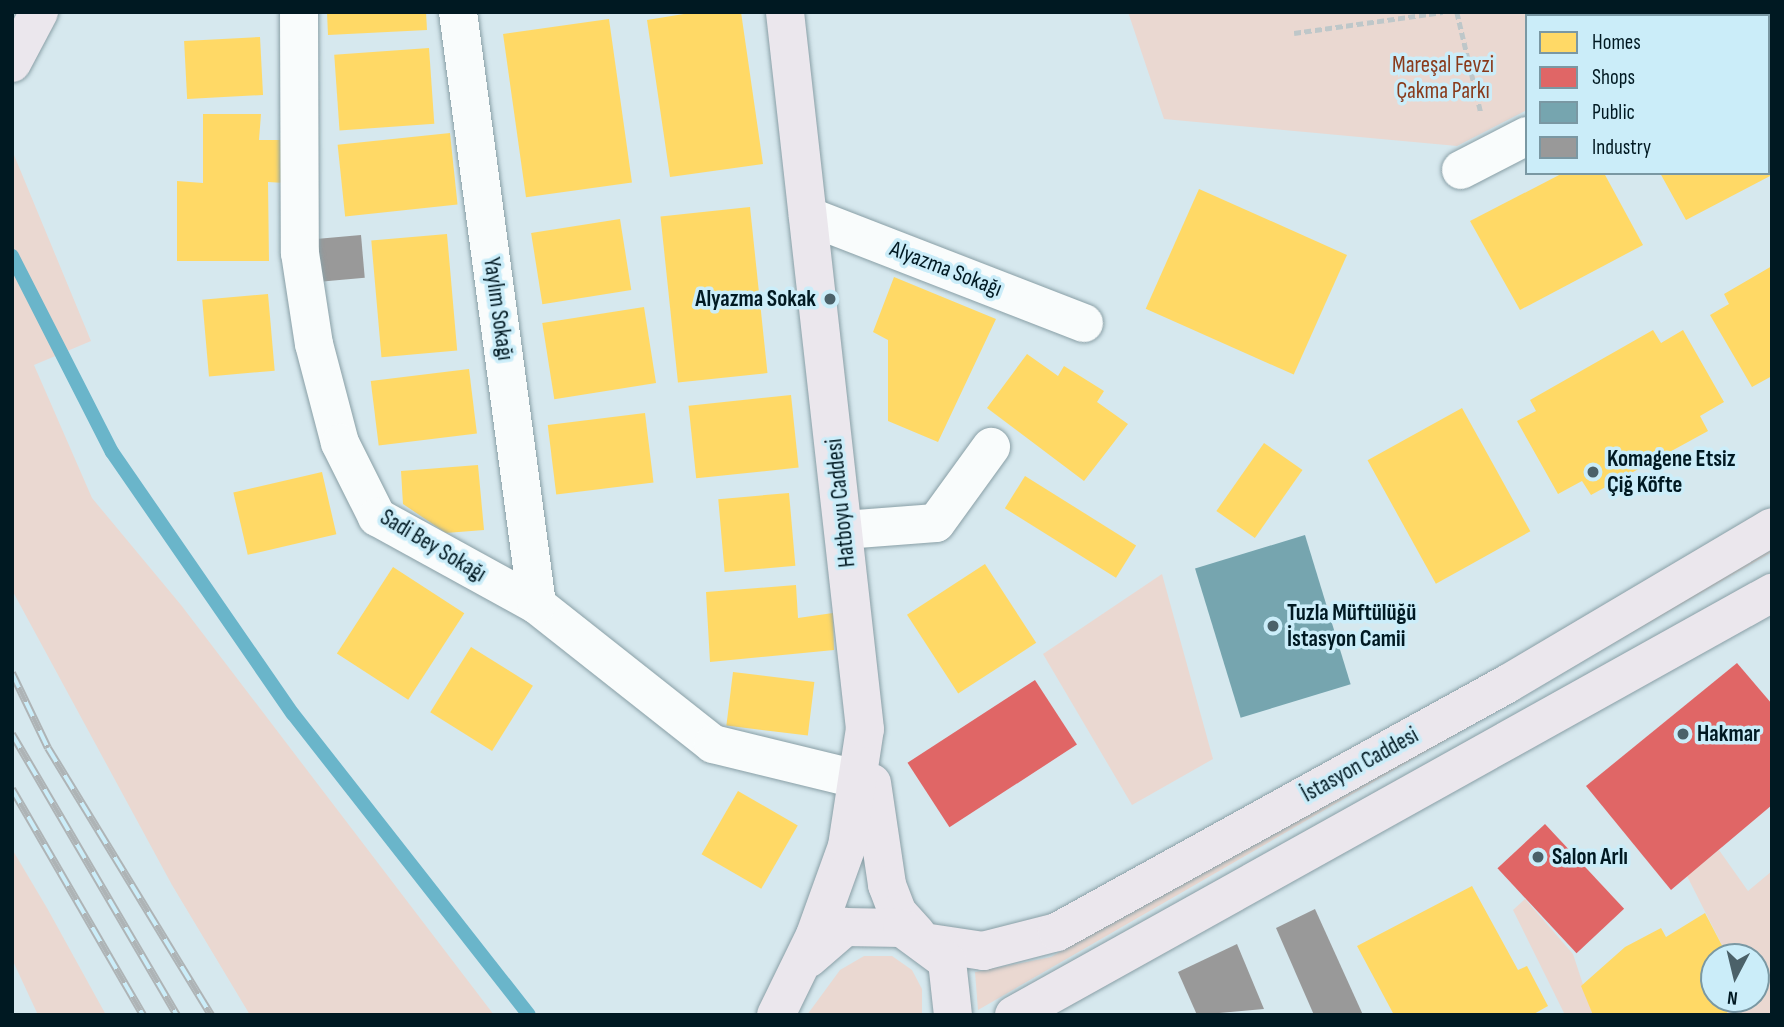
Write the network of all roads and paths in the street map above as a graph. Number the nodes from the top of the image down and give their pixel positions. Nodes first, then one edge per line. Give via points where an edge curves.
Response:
1 (39, 12) edge
2 (299, 12) edge
3 (458, 12) edge
4 (785, 12) edge
5 (1443, 12) edge
6 (1457, 12) edge
7 (1294, 33) dead end
8 (12, 63) edge
9 (1525, 137) edge
10 (1476, 162) joint
11 (808, 216) junction
12 (1084, 323) dead end
13 (991, 446) dead end
14 (1772, 527) edge
15 (844, 530) junction
16 (1771, 595) edge
17 (537, 605) junction
18 (863, 705) junction
19 (861, 780) junction
20 (924, 939) junction
21 (782, 1004) edge
22 (953, 1015) edge
23 (1014, 1015) edge

1 - 8 main road
2 - 17 street, Sadi Bey Sokağı via 300,253 314,344 340,443 377,517
3 - 17 street, Yaylım Sokağı
4 - 11 main road, Hatboyu Caddesi
5 - 7 path
6 - 10 path
9 - 10 street
11 - 12 street, Alyazma Sokağı
11 - 15 main road, Hatboyu Caddesi
13 - 15 street via 936,523
14 - 20 main road, İstasyon Caddesi via 1507,684 1057,932 983,951
15 - 18 main road, Hatboyu Caddesi
16 - 23 main road
17 - 19 street, Sadi Bey Sokağı via 713,744
18 - 19 main road, Hatboyu Caddesi
18 - 20 main road via 887,886
19 - 21 main road, Hatboyu Caddesi via 838,876
20 - 21 main road, Hatboyu Caddesi via 874,923 845,927 820,943
20 - 22 main road via 951,972

